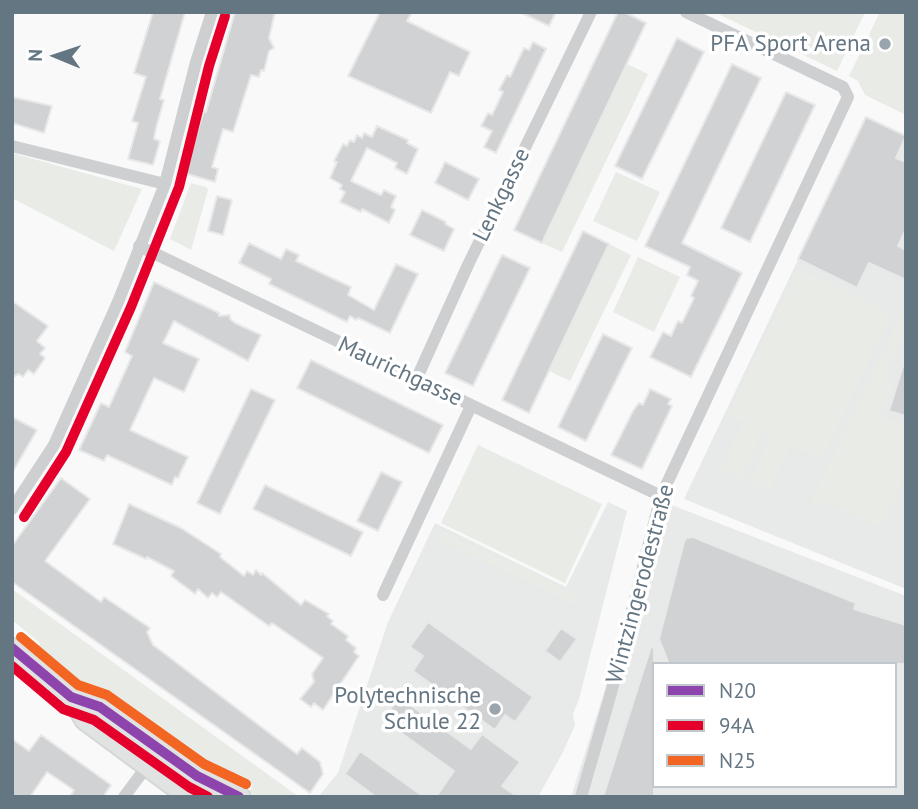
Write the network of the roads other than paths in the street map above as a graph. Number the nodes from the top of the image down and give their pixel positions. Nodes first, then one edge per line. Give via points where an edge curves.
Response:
1 (212, 12) edge
2 (591, 12) edge
3 (686, 12) edge
4 (12, 146) edge
5 (165, 184) junction
6 (139, 246) junction
7 (416, 380) junction
8 (471, 406) junction
9 (661, 496) junction
10 (12, 509) edge
11 (383, 595) dead end
12 (12, 648) edge
13 (71, 696) junction
14 (147, 766) junction
15 (580, 794) edge
16 (124, 797) edge
17 (189, 797) edge
18 (240, 797) edge

1 - 5 street
2 - 7 street, Lenkgasse
3 - 9 street, Wintzingerodestraße via 843,87 848,97
4 - 5 street
5 - 6 street
6 - 7 street, Maurichgasse
6 - 10 street via 54,445
7 - 8 street, Maurichgasse
8 - 9 street, Maurichgasse
8 - 11 street
9 - 15 street, Wintzingerodestraße
12 - 13 main road
13 - 14 main road via 85,720
13 - 18 main road via 100,707 197,776
14 - 16 street
14 - 17 main road

